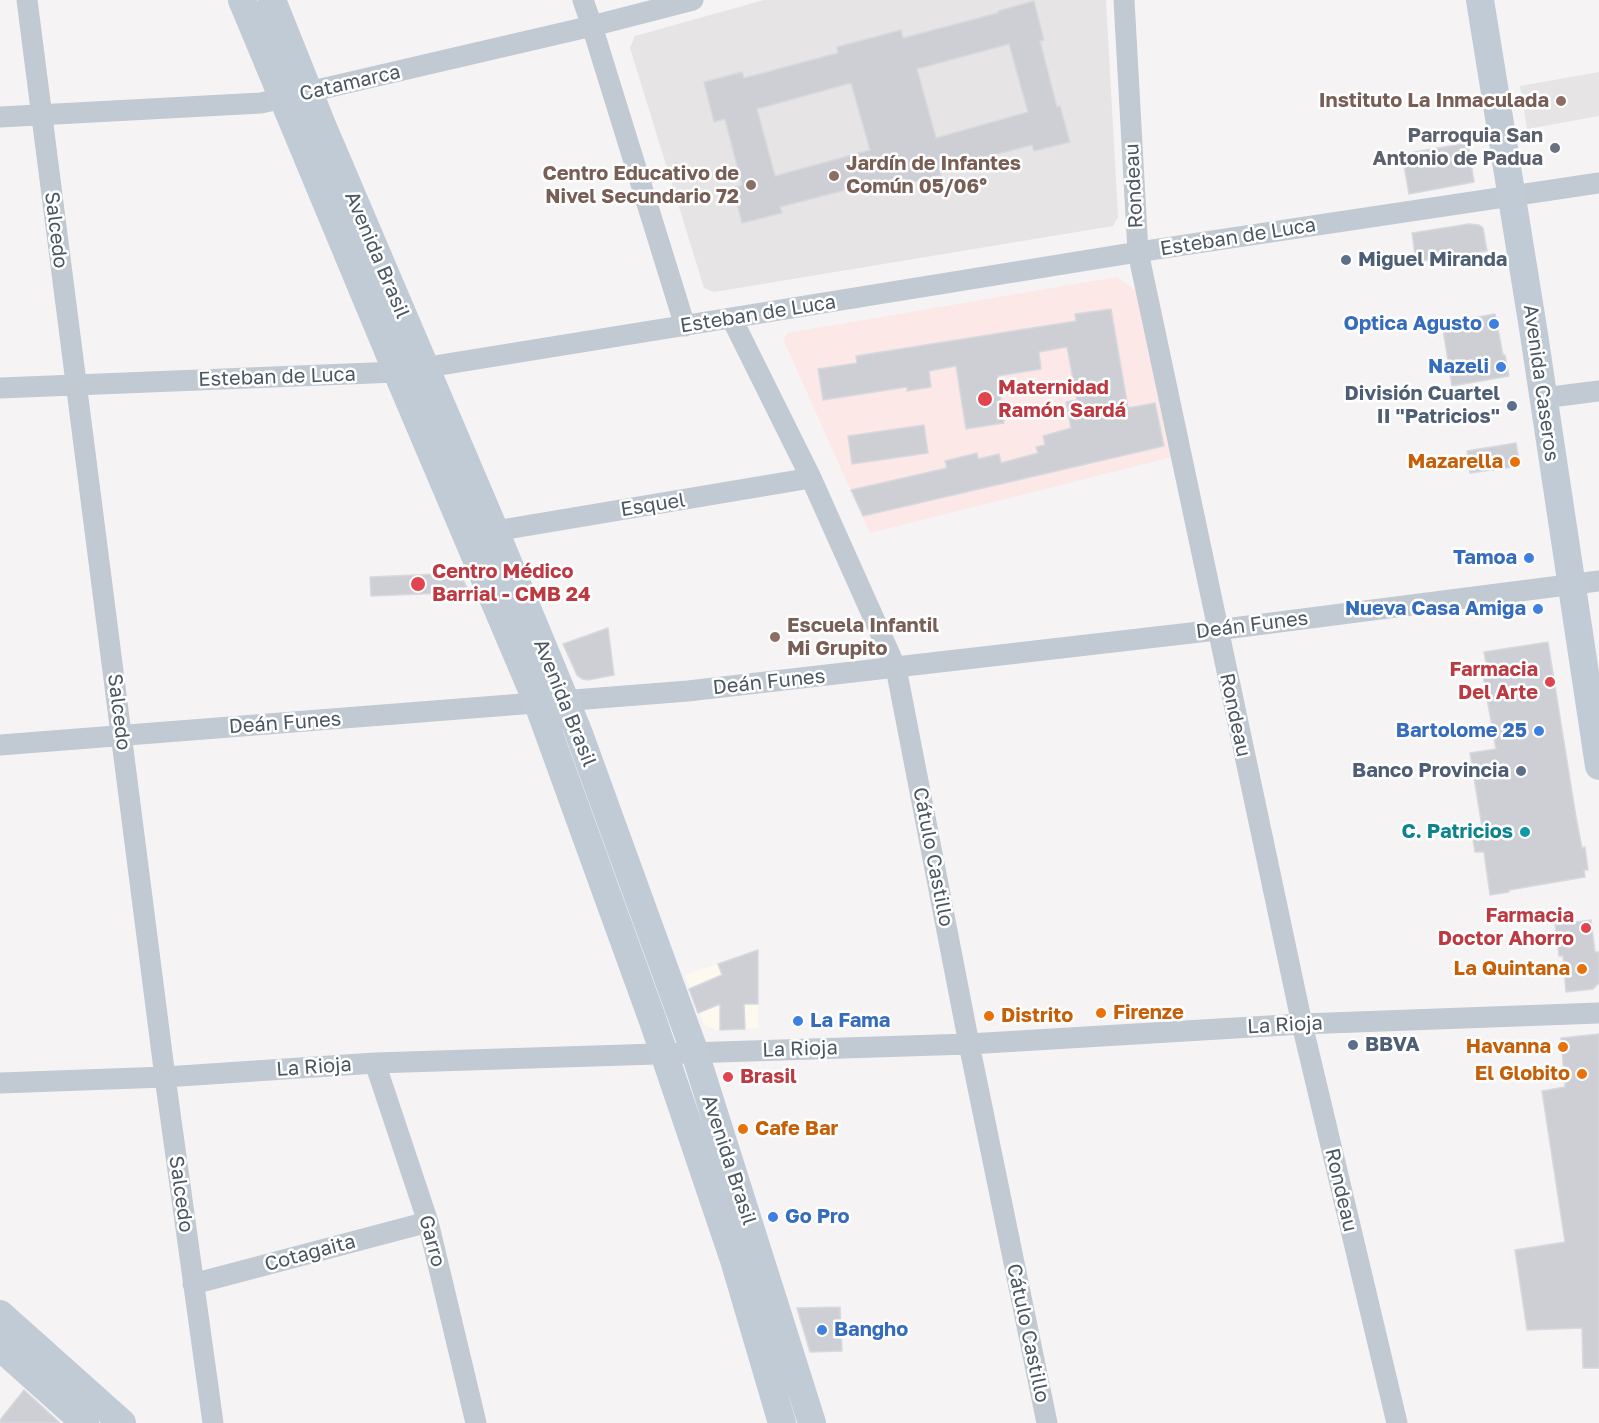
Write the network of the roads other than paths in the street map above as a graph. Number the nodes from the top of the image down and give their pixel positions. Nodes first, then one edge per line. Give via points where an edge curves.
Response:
1 (27, 0) edge
2 (242, 0) edge
3 (272, 0) edge
4 (583, 0) edge
5 (693, 0) edge
6 (1124, 0) edge
7 (1480, 0) edge
8 (592, 26) junction
9 (297, 96) junction
10 (42, 115) junction
11 (0, 117) edge
12 (1599, 183) edge
13 (1512, 195) junction
14 (1138, 252) junction
15 (732, 319) junction
16 (686, 326) junction
17 (411, 370) junction
18 (76, 384) junction
19 (0, 388) edge
20 (1599, 391) edge
21 (1543, 398) junction
22 (811, 478) junction
23 (495, 531) junction
24 (1599, 581) edge
25 (1571, 584) junction
26 (1217, 630) junction
27 (896, 668) junction
28 (566, 702) junction
29 (538, 704) junction
30 (122, 736) junction
31 (0, 745) edge
32 (1599, 766) edge
33 (1599, 1013) edge
34 (1302, 1024) junction
35 (969, 1044) junction
36 (695, 1053) junction
37 (664, 1054) junction
38 (375, 1063) junction
39 (165, 1077) junction
40 (0, 1083) edge
41 (428, 1222) junction
42 (193, 1284) junction
43 (0, 1314) edge
44 (0, 1347) edge
45 (85, 1423) edge
46 (122, 1423) edge
47 (213, 1423) edge
48 (477, 1423) edge
49 (783, 1423) edge
50 (812, 1423) edge
51 (1047, 1423) edge
52 (1397, 1423) edge

1 - 10 street, Salcedo
2 - 9 main road, Avenida Brasil
3 - 9 main road, Avenida Brasil
4 - 8 street
5 - 8 street, Catamarca
6 - 14 street, Rondeau
7 - 13 main road, Avenida Caseros
8 - 9 street, Catamarca
8 - 16 street
9 - 10 street, Catamarca via 261,103
9 - 17 main road, Avenida Brasil
10 - 11 street, Catamarca
10 - 18 street, Salcedo
12 - 13 street, Esteban de Luca
13 - 14 street, Esteban de Luca
13 - 21 main road, Avenida Caseros
14 - 15 street, Esteban de Luca
14 - 26 street, Rondeau
15 - 16 street, Esteban de Luca
15 - 22 street, Cátulo Castillo
16 - 17 street, Esteban de Luca
17 - 18 street, Esteban de Luca
17 - 23 main road, Avenida Brasil
17 - 29 main road, Avenida Brasil
18 - 19 street, Esteban de Luca
18 - 30 street, Salcedo
20 - 21 street
21 - 25 main road, Avenida Caseros
22 - 23 street, Esquel
22 - 27 street, Cátulo Castillo
23 - 28 main road, Avenida Brasil
24 - 25 street, Deán Funes
25 - 26 street, Deán Funes
25 - 32 main road, Avenida Caseros
26 - 27 street, Deán Funes
26 - 34 street, Rondeau
27 - 28 street, Deán Funes
27 - 35 street, Cátulo Castillo
28 - 29 street, Deán Funes
28 - 36 main road, Avenida Brasil
29 - 30 street, Deán Funes
29 - 37 main road, Avenida Brasil
30 - 31 street, Deán Funes
30 - 39 street, Salcedo
33 - 34 street, La Rioja
34 - 35 street, La Rioja
34 - 52 street, Rondeau
35 - 36 street, La Rioja
35 - 51 street, Cátulo Castillo
36 - 37 street, La Rioja
36 - 50 main road, Avenida Brasil
37 - 38 street, La Rioja
37 - 49 main road, Avenida Brasil via 734,1260
38 - 39 street, La Rioja
38 - 41 street, Garro
39 - 40 street, La Rioja
39 - 42 street, Salcedo
41 - 42 street, Cotagaita
41 - 48 street, Garro
42 - 47 street, Salcedo
43 - 46 main road
44 - 45 main road

